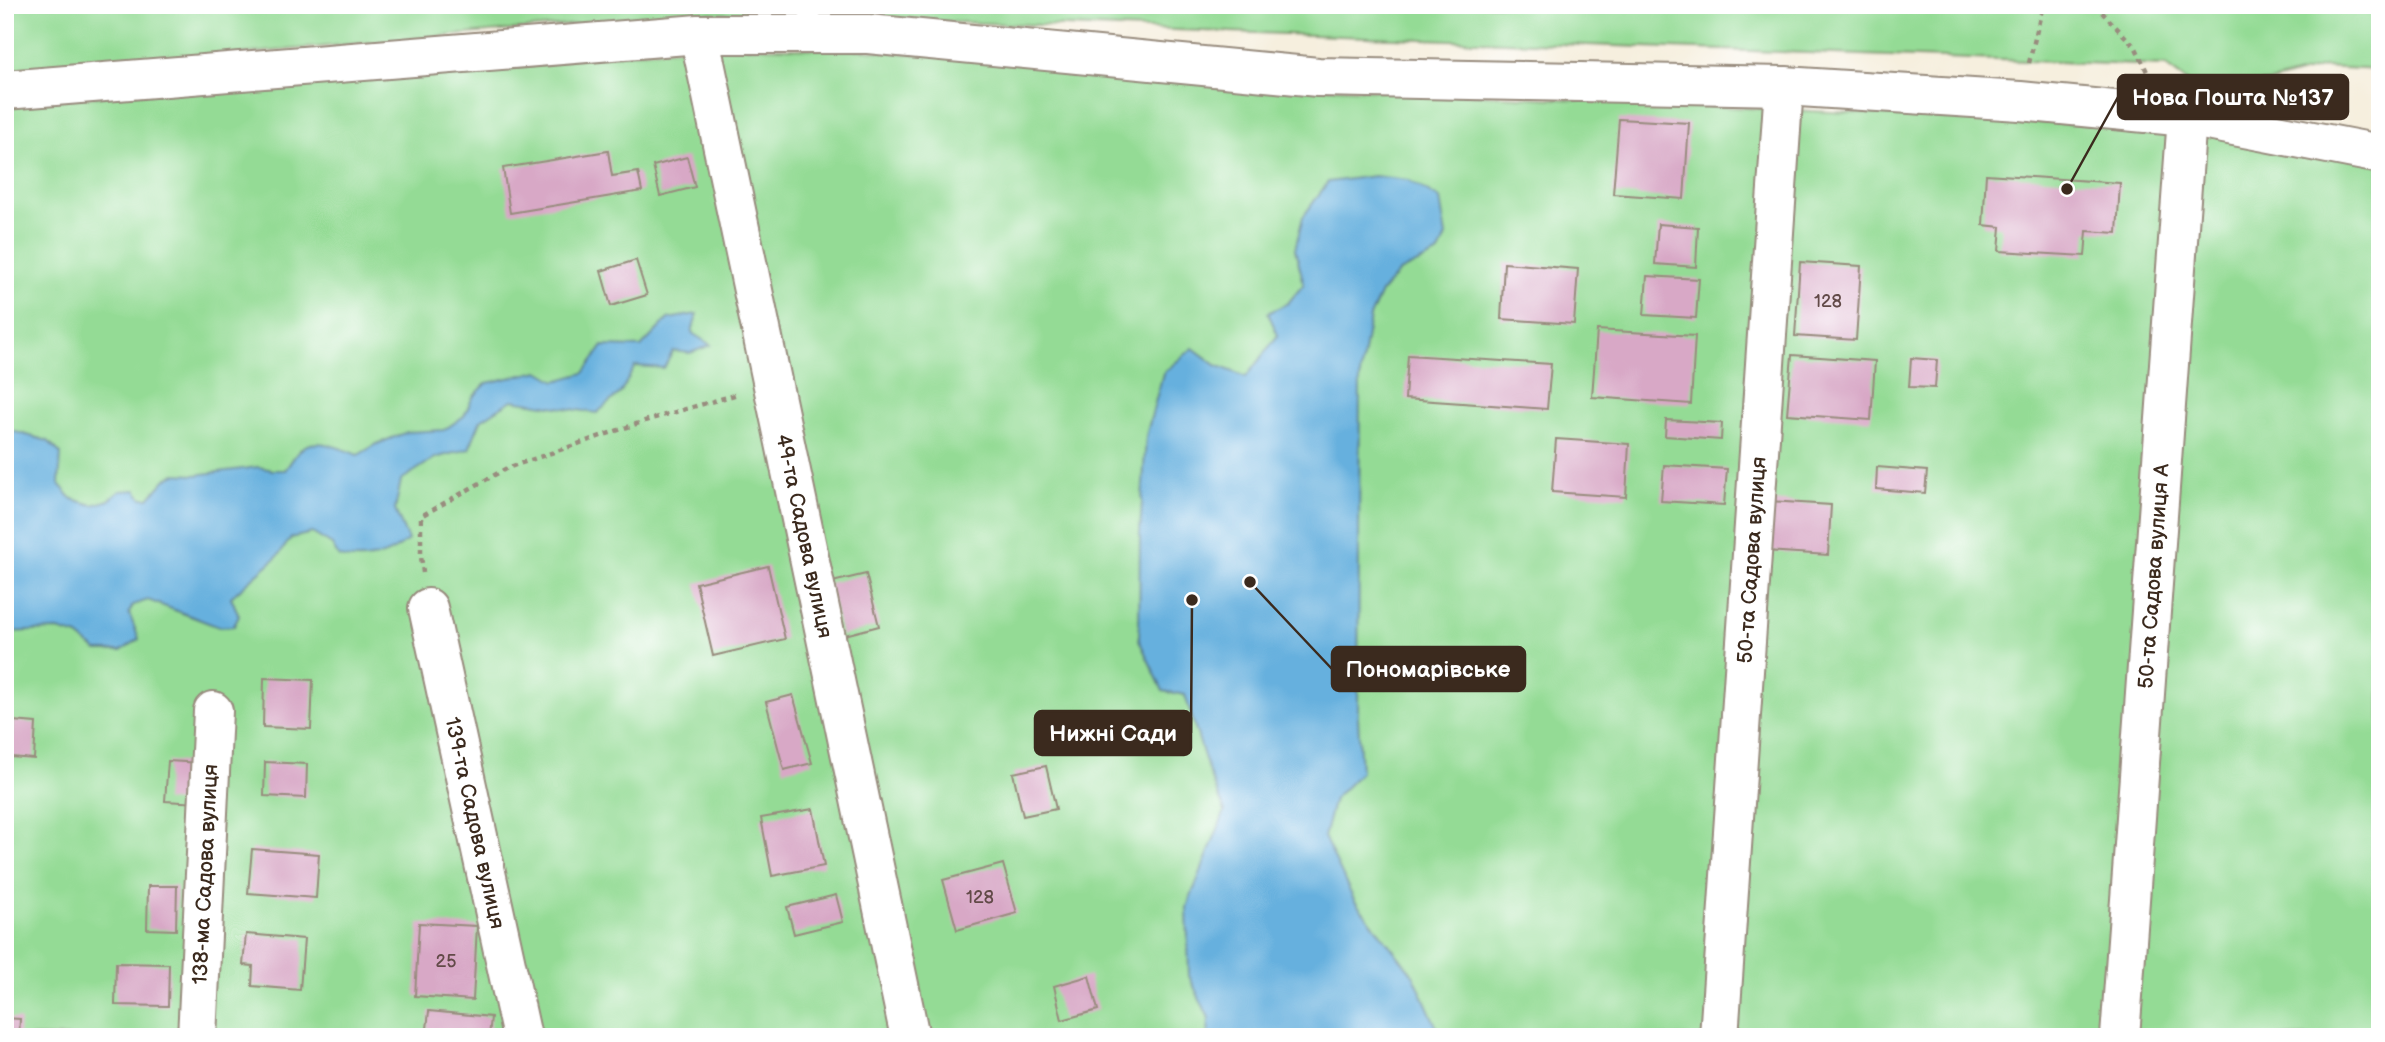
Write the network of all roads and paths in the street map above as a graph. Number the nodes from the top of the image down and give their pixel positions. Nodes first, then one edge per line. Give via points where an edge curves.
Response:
1 (2043, 5) edge
2 (2095, 5) edge
3 (699, 34) junction
4 (2029, 61) dead end
5 (1784, 86) junction
6 (5, 90) edge
7 (2177, 116) junction
8 (2380, 154) edge
9 (773, 384) junction
10 (428, 608) joint
11 (213, 711) dead end
12 (197, 1037) edge
13 (522, 1037) edge
14 (910, 1037) edge
15 (1719, 1037) edge
16 (2120, 1037) edge

1 - 4 path
2 - 7 path via 2136,48
3 - 5 street via 869,34 1318,77
3 - 6 street
3 - 9 street, 49-та Садова вулиця
5 - 7 street
5 - 15 street, 50-та Садова вулиця
7 - 8 street
7 - 16 street, 50-та Садова вулиця А
9 - 10 path via 507,468 421,516
9 - 14 street, 49-та Садова вулиця
10 - 13 street, 139-та Садова вулиця
11 - 12 street, 138-ма Садова вулиця

